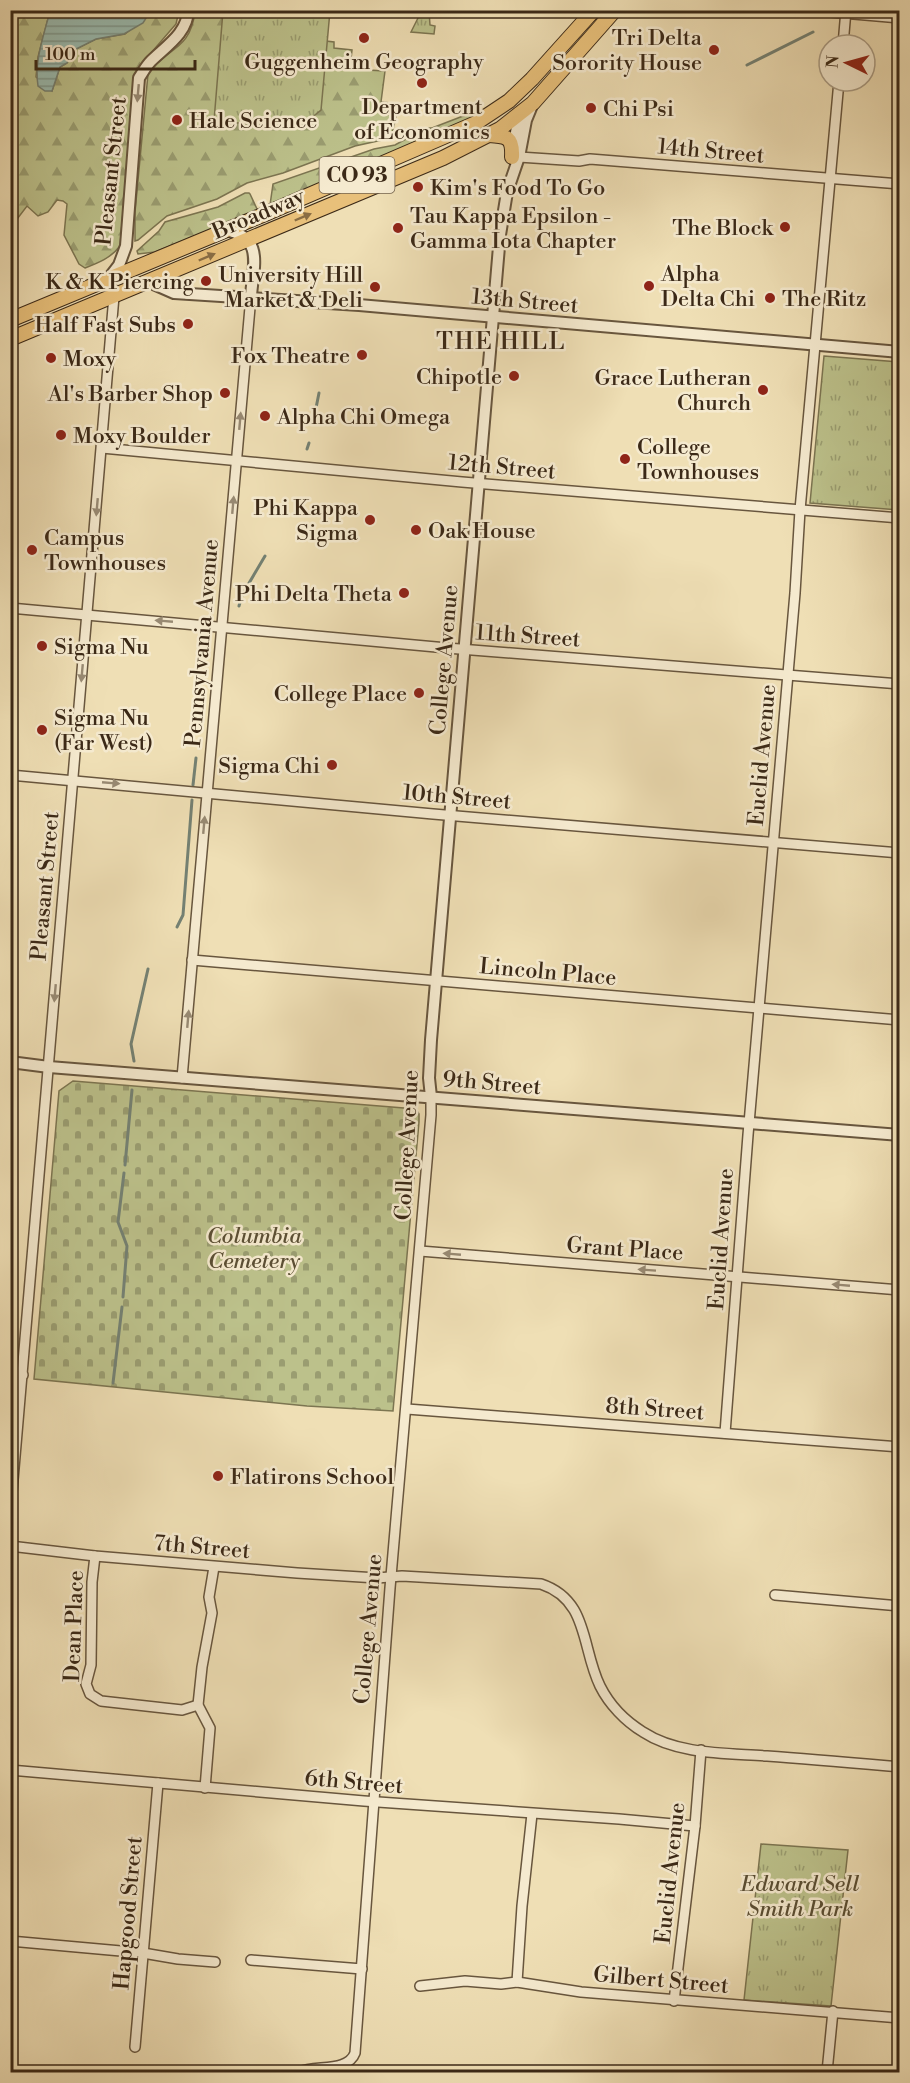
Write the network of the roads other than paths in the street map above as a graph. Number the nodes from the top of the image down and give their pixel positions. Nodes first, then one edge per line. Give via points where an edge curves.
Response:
1 (188, 10) edge
2 (594, 10) edge
3 (615, 10) edge
4 (807, 10) edge
5 (846, 12) edge
6 (900, 18) edge
7 (844, 33) edge
8 (532, 79) junction
9 (838, 93) edge
10 (533, 103) junction
11 (519, 114) junction
12 (489, 135) junction
13 (515, 157) junction
14 (830, 179) junction
15 (900, 184) edge
16 (225, 230) junction
17 (249, 240) junction
18 (136, 267) junction
19 (109, 278) junction
20 (149, 282) junction
21 (114, 296) junction
22 (251, 296) junction
23 (492, 316) junction
24 (10, 320) edge
25 (10, 339) edge
26 (815, 345) junction
27 (900, 352) edge
28 (102, 448) junction
29 (237, 460) junction
30 (478, 484) junction
31 (800, 510) junction
32 (900, 518) edge
33 (10, 609) edge
34 (87, 615) junction
35 (222, 627) junction
36 (463, 650) junction
37 (787, 675) junction
38 (900, 684) edge
39 (10, 775) edge
40 (73, 780) junction
41 (207, 793) junction
42 (451, 816) junction
43 (773, 843) junction
44 (900, 853) edge
45 (192, 960) junction
46 (436, 982) junction
47 (759, 1008) junction
48 (900, 1020) edge
49 (10, 1062) edge
50 (49, 1067) junction
51 (182, 1078) junction
52 (430, 1097) junction
53 (749, 1123) junction
54 (900, 1135) edge
55 (420, 1251) junction
56 (738, 1276) junction
57 (900, 1290) edge
58 (10, 1374) edge
59 (23, 1376) junction
60 (407, 1409) junction
61 (725, 1432) junction
62 (900, 1447) edge
63 (10, 1515) edge
64 (10, 1546) edge
65 (95, 1556) junction
66 (214, 1567) junction
67 (391, 1578) junction
68 (775, 1595) dead end
69 (900, 1606) edge
70 (198, 1705) junction
71 (701, 1750) junction
72 (900, 1767) edge
73 (10, 1770) edge
74 (158, 1783) junction
75 (205, 1788) junction
76 (373, 1802) junction
77 (532, 1814) junction
78 (694, 1826) junction
79 (10, 1941) edge
80 (143, 1953) junction
81 (251, 1960) dead end
82 (215, 1962) dead end
83 (362, 1969) junction
84 (517, 1982) junction
85 (420, 1986) dead end
86 (675, 2001) junction
87 (833, 2012) junction
88 (900, 2018) edge
89 (135, 2047) dead end
90 (299, 2073) edge
91 (827, 2073) edge

1 -> 19 street, Pleasant Street via 178,35 148,63 140,78 126,246
2 - 8 main road, Broadway / CO 93
3 - 10 main road, Broadway / CO 93
4 - 5 street
5 - 6 street
5 - 7 street
8 - 11 main road
8 - 16 main road, Broadway / CO 93 via 509,101 476,123
9 - 14 street, Euclid Avenue
10 - 11 main road, Broadway / CO 93
10 - 13 street, College Avenue
11 - 12 main road, Broadway / CO 93
11 - 13 street, College Avenue
12 - 13 main road via 507,139
17 -> 12 main road, Broadway / CO 93
13 - 14 street, 14th Street via 590,159
13 - 23 street, College Avenue via 508,169
14 - 15 street, 14th Street
14 - 26 street, Euclid Avenue
16 - 17 street
16 - 18 main road, Broadway / CO 93
20 -> 17 main road, Broadway / CO 93
17 - 22 street, Pennsylvania Avenue via 254,260
18 - 19 main road, Broadway / CO 93
18 - 21 main road
19 - 24 main road, Broadway / CO 93
20 - 21 main road, Broadway / CO 93
20 - 22 street, 13th Street via 174,293
21 - 25 main road, Broadway / CO 93
21 - 28 street, Pleasant Street
22 - 23 street, 13th Street
29 -> 22 street, Pennsylvania Avenue
23 - 26 street, 13th Street
23 - 30 street, College Avenue
26 - 27 street, 13th Street
26 - 31 street, Euclid Avenue
28 - 29 street, 12th Street
28 -> 34 street, Pleasant Street
29 - 30 street, 12th Street
35 -> 29 street, Pennsylvania Avenue
30 - 31 street, 12th Street
30 - 36 street, College Avenue
31 - 32 street, 12th Street
31 - 37 street, Euclid Avenue
33 - 34 street, 11th Street
35 -> 34 street, 11th Street
34 -> 40 street, Pleasant Street
35 - 36 street, 11th Street
35 - 41 street, Pennsylvania Avenue
36 - 37 street, 11th Street
36 - 42 street, College Avenue
37 - 38 street, 11th Street
37 - 43 street, Euclid Avenue
39 - 40 street, 10th Street
40 -> 41 street, 10th Street
40 -> 50 street, Pleasant Street
41 - 42 street, 10th Street
45 -> 41 street, Pennsylvania Avenue
42 - 43 street, 10th Street
42 - 46 street, College Avenue
43 - 44 street, 10th Street
43 - 47 street, Euclid Avenue
45 - 46 street, Lincoln Place
51 -> 45 street, Pennsylvania Avenue
46 - 47 street, Lincoln Place
46 - 52 street, College Avenue
47 - 48 street, Lincoln Place
47 - 53 street, Euclid Avenue
49 - 50 street, 9th Street
50 - 51 street, 9th Street
50 - 59 street, Pleasant Street
51 - 52 street, 9th Street
52 - 53 street, 9th Street
52 - 55 street, College Avenue
53 - 54 street, 9th Street
53 - 56 street, Euclid Avenue
56 -> 55 street, Grant Place
55 - 60 street, College Avenue
57 -> 56 street, Grant Place
56 - 61 street, Euclid Avenue
58 - 59 street
59 - 63 street, Pleasant Street
60 - 61 street, 8th Street
60 - 67 street, College Avenue
61 - 62 street, 8th Street
64 - 65 street, 7th Street
65 - 66 street, 7th Street
65 - 70 street, Dean Place via 91,1665 86,1684 90,1694 101,1701 182,1710
66 - 67 street, 7th Street
66 - 70 street via 209,1597 212,1613
67 - 71 street, 7th Street via 541,1584 553,1588 572,1604 599,1685 624,1718 660,1741
67 - 76 street, College Avenue
68 - 69 street
70 - 75 street via 210,1728
71 - 72 street
71 - 78 street, Euclid Avenue
73 - 74 street, 6th Street
74 - 75 street, 6th Street
74 - 80 street, Hapgood Street
75 - 76 street, 6th Street
76 - 77 street, 6th Street
76 - 83 street, College Avenue
77 - 78 street, 6th Street
77 - 84 street
78 - 86 street, Euclid Avenue
79 - 80 street
80 - 82 street
80 - 89 street, Hapgood Street
81 - 83 street
83 - 90 street, College Avenue via 352,2059 344,2066
84 - 85 street, Gilbert Street via 465,1981
84 - 86 street, Gilbert Street
86 - 87 street, Gilbert Street
87 - 88 street, Gilbert Street
87 - 91 street

